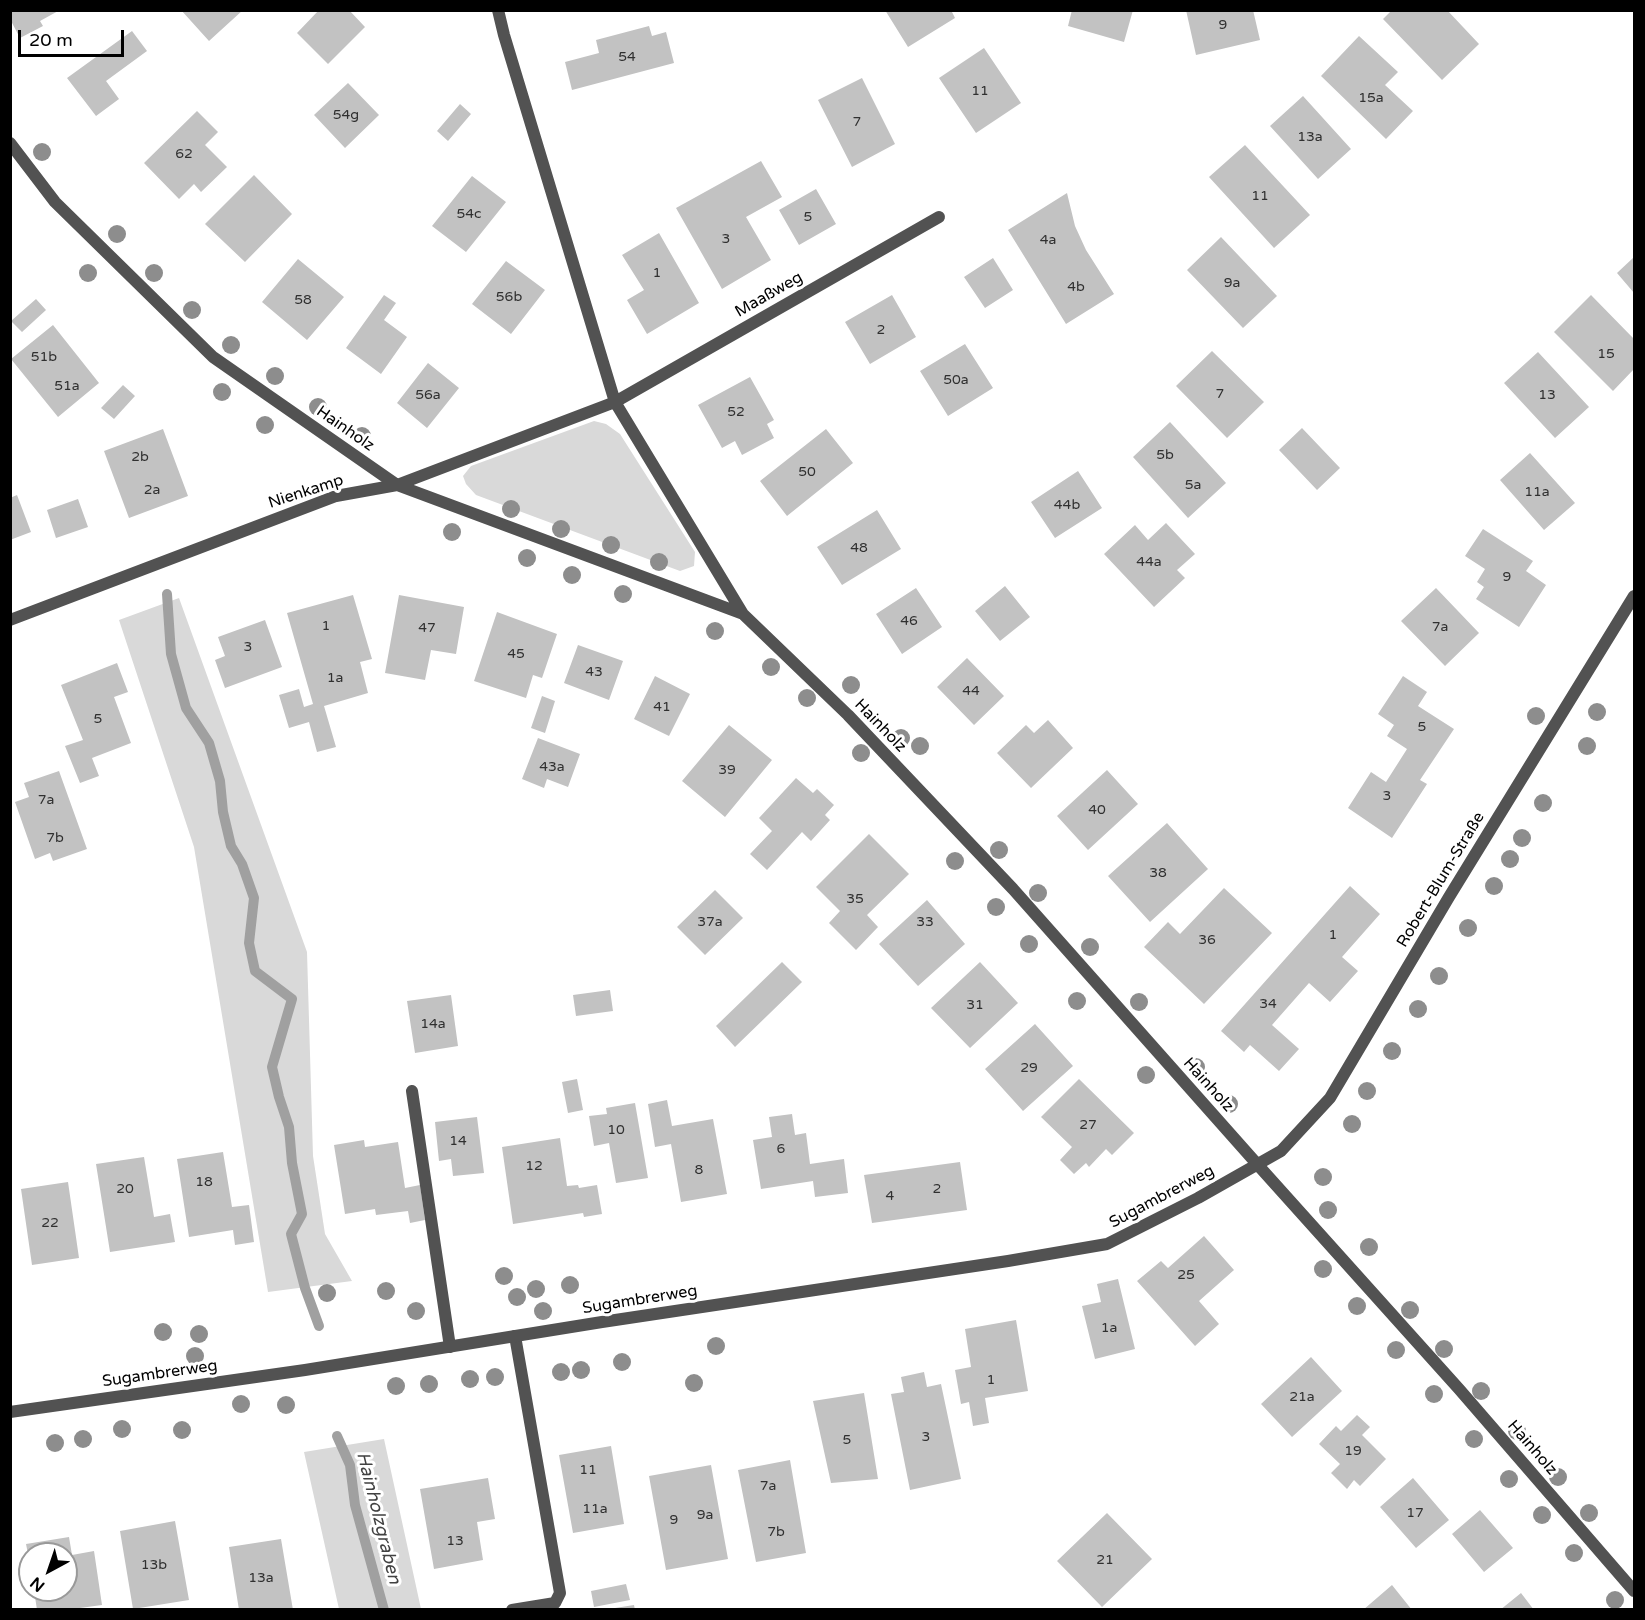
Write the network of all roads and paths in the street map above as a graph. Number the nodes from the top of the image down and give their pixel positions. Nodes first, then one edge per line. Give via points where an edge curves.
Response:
1 (498, 10) edge
2 (10, 143) edge
3 (939, 217) dead end
4 (615, 402) junction
5 (397, 485) junction
6 (1635, 596) edge
7 (742, 615) junction
8 (10, 620) edge
9 (412, 1091) dead end
10 (1257, 1164) junction
11 (515, 1336) junction
12 (450, 1347) junction
13 (10, 1412) edge
14 (1635, 1591) edge
15 (512, 1610) edge

1 - 4 street, Hainholz
2 - 5 street, Hainholz via 55,202 213,357
3 - 4 street, Maaßweg
4 - 5 street, Nienkamp
4 - 7 street, Hainholz
5 - 7 street, Hainholz
5 - 8 street, Nienkamp via 336,496
6 - 10 street, Robert-Blum-Straße via 1330,1098 1281,1151
7 - 10 street, Hainholz via 848,715 1013,889
9 - 12 street
10 - 11 street, Sugambrerweg via 1107,1244
10 - 14 street, Hainholz
11 - 12 street, Sugambrerweg
11 - 15 street via 560,1593 555,1603
12 - 13 street, Sugambrerweg

